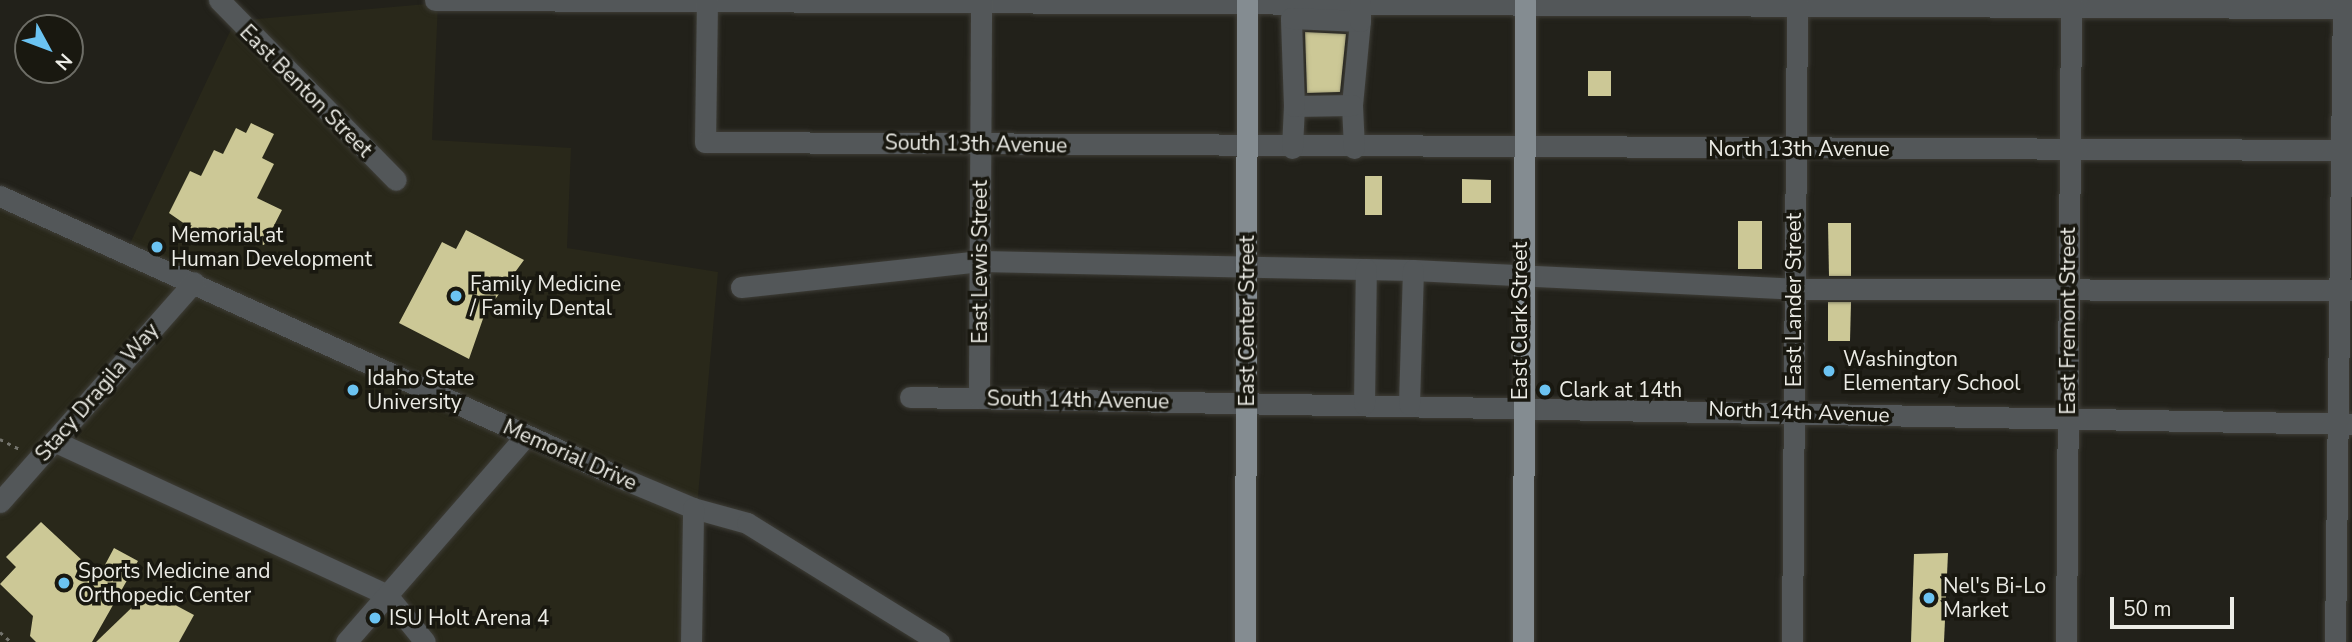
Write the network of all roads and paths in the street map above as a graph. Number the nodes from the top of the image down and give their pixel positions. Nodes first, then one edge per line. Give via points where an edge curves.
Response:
1 (219, 0) edge
2 (435, 1) edge
3 (706, 1) edge
4 (981, 1) edge
5 (1247, 1) edge
6 (1525, 2) edge
7 (1797, 2) edge
8 (2071, 3) edge
9 (2346, 5) edge
10 (1360, 12) junction
11 (1353, 105) junction
12 (1294, 106) junction
13 (981, 144) junction
14 (1247, 148) junction
15 (1292, 148) junction
16 (1354, 148) junction
17 (1525, 148) junction
18 (1795, 149) junction
19 (2070, 149) junction
20 (2346, 150) edge
21 (396, 180) dead end
22 (0, 196) edge
23 (981, 261) junction
24 (1246, 268) junction
25 (1366, 269) junction
26 (1413, 270) junction
27 (1520, 274) junction
28 (194, 282) junction
29 (741, 287) dead end
30 (1795, 289) junction
31 (2069, 290) junction
32 (2346, 290) edge
33 (910, 397) dead end
34 (979, 398) junction
35 (1364, 404) junction
36 (1409, 404) junction
37 (1247, 405) junction
38 (1520, 407) junction
39 (1794, 410) junction
40 (2068, 423) junction
41 (2345, 424) edge
42 (526, 436) junction
43 (0, 439) edge
44 (54, 440) junction
45 (24, 451) dead end
46 (0, 502) edge
47 (692, 508) junction
48 (387, 595) junction
49 (0, 632) edge
50 (11, 642) edge
51 (346, 642) edge
52 (425, 642) edge
53 (691, 642) edge
54 (939, 642) edge
55 (1245, 642) edge
56 (1523, 642) edge
57 (1792, 642) edge
58 (2066, 642) edge
59 (2335, 642) edge

1 - 21 street, East Benton Street
2 - 3 street
3 - 4 street
3 - 13 street, South 13th Avenue via 705,142
4 - 5 street
4 - 13 street, East Lewis Street
5 - 10 street
5 - 14 main road, East Center Street
6 - 7 street
6 - 10 street
6 - 17 main road, East Clark Street
7 - 8 street
7 - 18 street, East Lander Street
8 - 9 street
8 - 19 street, East Fremont Street
9 - 20 street
10 - 11 street
10 - 12 street via 1291,19
11 - 12 street
11 - 16 street
12 - 15 street
13 - 14 street, South 13th Avenue
13 - 23 street, East Lewis Street
14 - 15 street, North 13th Avenue
14 - 24 main road, East Center Street
15 - 16 street, North 13th Avenue
16 - 17 street, North 13th Avenue
17 - 18 street, North 13th Avenue
17 - 27 main road, East Clark Street
18 - 19 street, North 13th Avenue
18 - 30 street, East Lander Street
19 - 20 street, North 13th Avenue
19 - 31 street, East Fremont Street
20 - 32 street
22 - 28 street, Memorial Drive
23 - 24 street
23 - 29 street
23 - 34 street, East Lewis Street
24 - 25 street
24 - 37 main road, East Center Street
25 - 26 street
25 - 35 street
26 - 27 street
26 - 36 street
27 - 30 street
27 - 38 main road, East Clark Street
28 - 42 street, Memorial Drive
28 - 44 street, Stacy Dragila Way
30 - 31 street
30 - 39 street, East Lander Street
31 - 32 street
31 - 40 street, East Fremont Street
32 - 41 street
33 - 34 street, South 14th Avenue
34 - 37 street, South 14th Avenue
35 - 36 street, North 14th Avenue
35 - 37 street, North 14th Avenue
36 - 38 street, North 14th Avenue
37 - 55 main road, East Center Street
38 - 39 street, North 14th Avenue
38 - 56 main road, East Clark Street
39 - 40 street, North 14th Avenue
39 - 57 street, East Lander Street
40 - 41 street, North 14th Avenue
40 - 58 street, East Fremont Street
41 - 59 street
42 - 47 street, Memorial Drive
42 - 48 street
43 - 45 path
44 - 46 street, Stacy Dragila Way
44 - 48 street
47 - 53 street
47 - 54 street, Memorial Drive via 747,523 799,550
48 - 51 street
48 - 52 street
49 - 50 path

